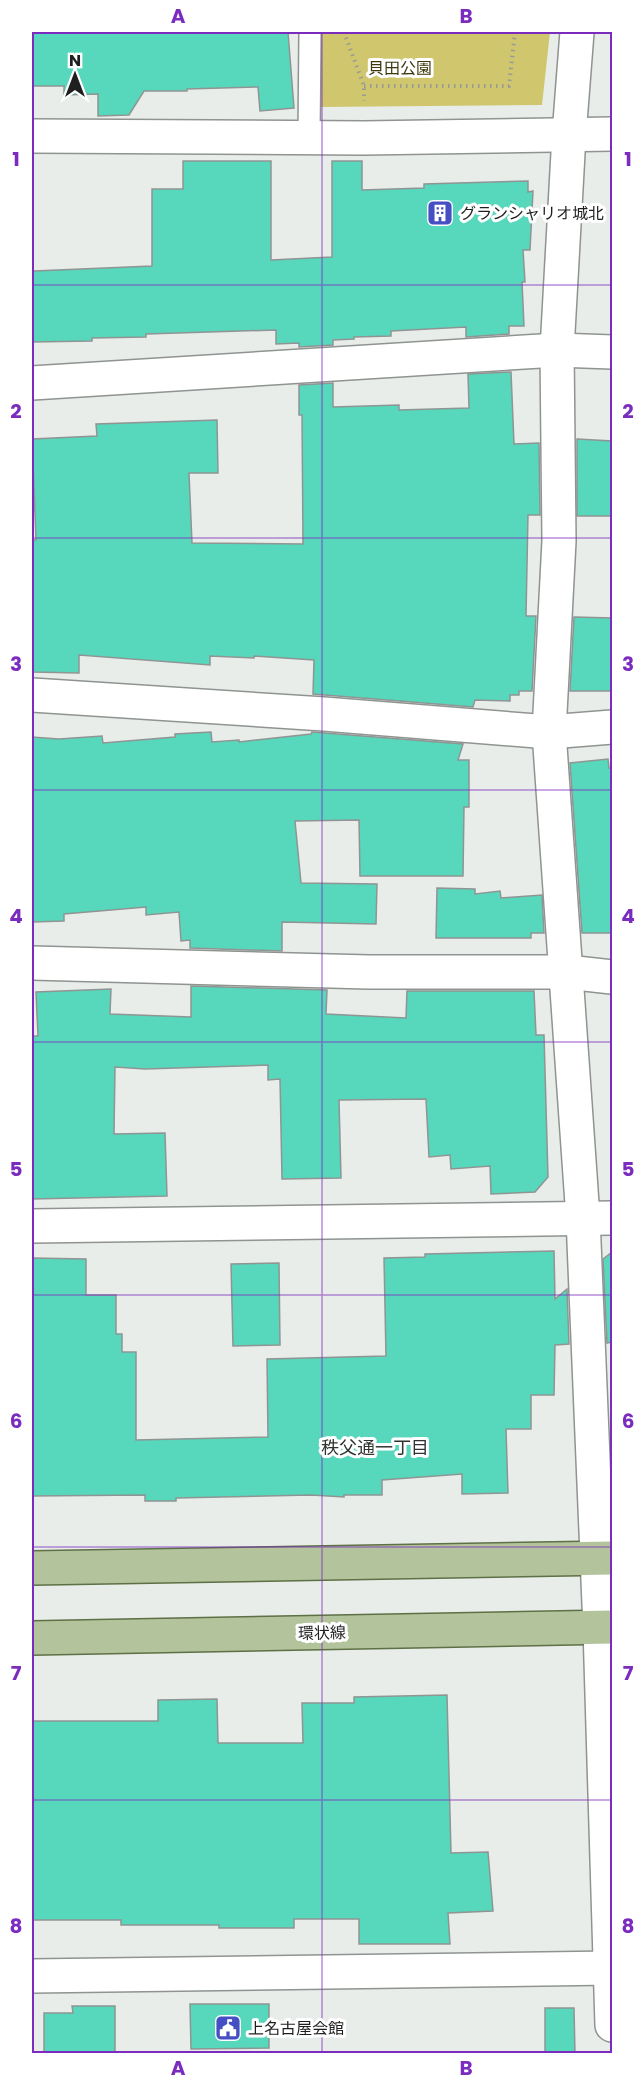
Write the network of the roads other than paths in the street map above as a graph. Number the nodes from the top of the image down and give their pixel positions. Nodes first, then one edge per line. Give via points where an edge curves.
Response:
1 (310, 32) edge
2 (577, 32) edge
3 (612, 134) edge
4 (569, 135) junction
5 (32, 136) edge
6 (309, 137) junction
7 (557, 350) junction
8 (612, 352) edge
9 (32, 383) edge
10 (32, 694) edge
11 (612, 727) edge
12 (549, 732) junction
13 (32, 963) edge
14 (567, 972) junction
15 (612, 977) edge
16 (598, 1218) edge
17 (32, 1226) edge
18 (604, 1558) edge
19 (32, 1568) edge
20 (606, 1628) edge
21 (32, 1638) edge
22 (611, 1968) edge
23 (32, 1976) edge
24 (612, 2025) edge

1 - 6 lane
2 - 4 street
3 - 4 street
4 - 6 street
4 - 7 street
5 - 6 street
7 - 8 street
7 - 9 street
7 - 12 street via 559,541
10 - 12 street
11 - 12 street
12 - 14 street
13 - 14 street via 369,972
14 - 15 street
14 - 16 street
16 - 17 street
16 - 18 street
18 - 19 main road
18 - 20 street
20 - 21 main road, 環状線
20 - 22 street
22 - 23 street
22 - 24 street

